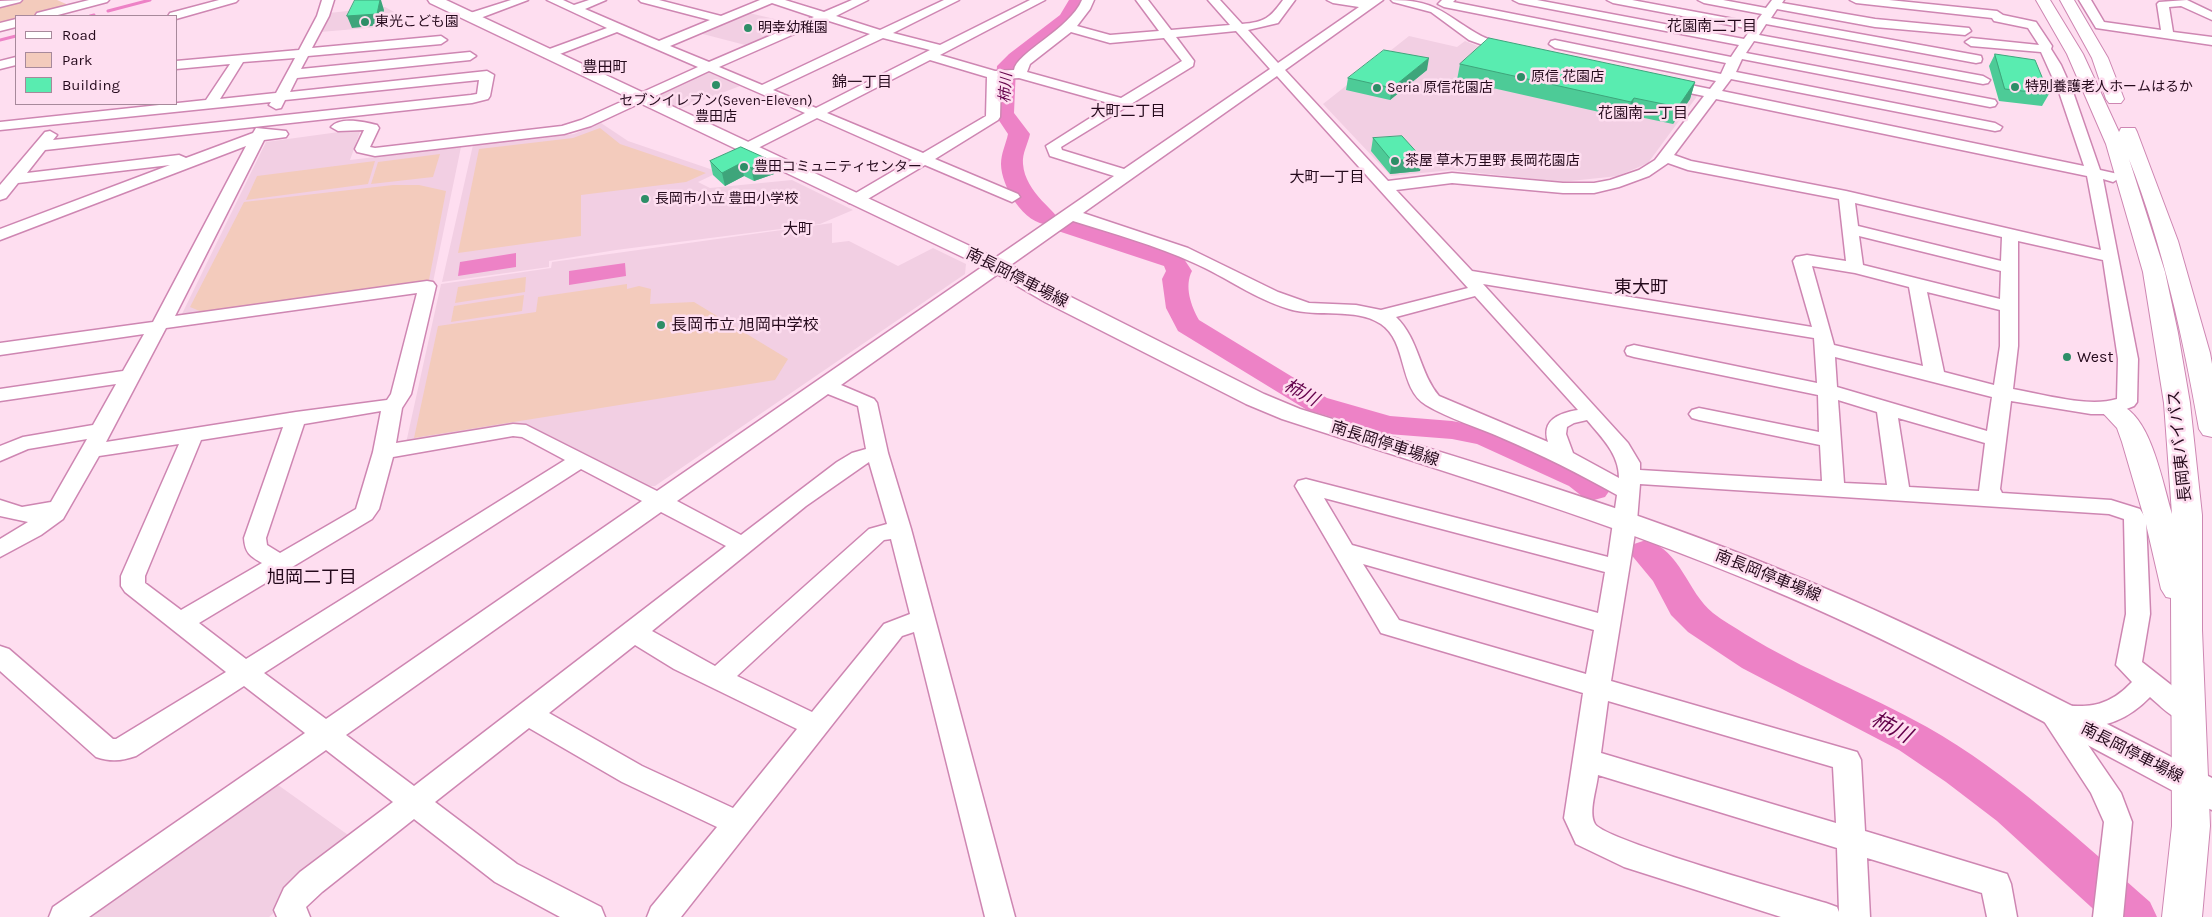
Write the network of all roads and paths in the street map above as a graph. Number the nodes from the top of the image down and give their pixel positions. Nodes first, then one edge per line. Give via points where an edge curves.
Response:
1 (16, 0) edge
2 (68, 0) edge
3 (103, 0) edge
4 (232, 0) edge
5 (328, 0) edge
6 (434, 0) edge
7 (522, 0) edge
8 (553, 0) edge
9 (600, 0) edge
10 (645, 0) edge
11 (772, 0) edge
12 (862, 0) edge
13 (953, 0) edge
14 (1039, 0) edge
15 (1088, 0) edge
16 (1142, 0) edge
17 (1214, 0) edge
18 (1289, 0) edge
19 (1333, 0) edge
20 (1397, 0) edge
21 (1449, 0) edge
22 (1519, 0) edge
23 (1598, 0) edge
24 (1613, 0) edge
25 (1704, 0) edge
26 (1856, 0) edge
27 (2028, 0) edge
28 (2044, 0) edge
29 (2055, 0) edge
30 (2067, 0) edge
31 (2085, 0) edge
32 (1345, 1) edge
33 (2180, 1) edge
34 (1373, 2) edge
35 (0, 4) edge
36 (1956, 4) edge
37 (82, 6) junction
38 (574, 9) junction
39 (100, 13) dead end
40 (1586, 13) junction
41 (45, 15) edge
42 (178, 15) edge
43 (826, 16) junction
44 (2212, 16) edge
45 (471, 18) junction
46 (722, 20) junction
47 (15, 23) edge
48 (0, 27) edge
49 (1239, 27) junction
50 (617, 28) junction
51 (1070, 28) junction
52 (1571, 29) junction
53 (882, 34) junction
54 (1169, 34) junction
55 (1968, 36) junction
56 (2168, 36) junction
57 (1751, 37) edge
58 (440, 40) dead end
59 (2212, 41) edge
60 (658, 46) junction
61 (2057, 46) junction
62 (942, 48) junction
63 (304, 53) junction
64 (548, 54) junction
65 (1524, 54) edge
66 (470, 56) dead end
67 (928, 56) junction
68 (239, 59) junction
69 (1976, 59) junction
70 (15, 60) edge
71 (0, 65) edge
72 (178, 65) edge
73 (708, 67) junction
74 (1278, 69) junction
75 (292, 74) junction
76 (998, 74) junction
77 (1017, 74) junction
78 (1983, 80) junction
79 (1656, 82) edge
80 (762, 90) junction
81 (1713, 94) junction
82 (281, 96) junction
83 (639, 97) junction
84 (2115, 99) junction
85 (211, 103) junction
86 (1123, 103) junction
87 (1990, 103) junction
88 (75, 105) edge
89 (132, 108) edge
90 (815, 113) junction
91 (63, 120) junction
92 (266, 122) junction
93 (0, 126) edge
94 (1995, 127) junction
95 (258, 136) junction
96 (41, 146) junction
97 (747, 148) junction
98 (2000, 154) junction
99 (209, 155) junction
100 (1665, 156) junction
101 (924, 160) junction
102 (2094, 173) junction
103 (1126, 175) junction
104 (2113, 177) dead end
105 (13, 179) junction
106 (1387, 186) junction
107 (0, 195) edge
108 (1012, 196) dead end
109 (1846, 196) junction
110 (855, 200) junction
111 (1069, 214) junction
112 (1851, 230) junction
113 (2010, 234) junction
114 (0, 235) edge
115 (2110, 257) junction
116 (997, 266) junction
117 (1855, 268) junction
118 (2010, 268) junction
119 (1473, 283) junction
120 (1917, 284) junction
121 (2010, 307) junction
122 (1383, 317) junction
123 (160, 325) junction
124 (1824, 342) junction
125 (1, 350) edge
126 (1634, 350) dead end
127 (131, 376) junction
128 (1935, 376) junction
129 (825, 385) junction
130 (1829, 391) junction
131 (2001, 393) junction
132 (0, 395) edge
133 (390, 407) junction
134 (1887, 408) junction
135 (2112, 410) junction
136 (1592, 413) junction
137 (1699, 414) dead end
138 (296, 418) junction
139 (2212, 429) edge
140 (101, 430) junction
141 (193, 435) junction
142 (1996, 440) junction
143 (1830, 442) junction
144 (92, 451) junction
145 (384, 452) junction
146 (877, 452) junction
147 (0, 454) edge
148 (1564, 456) junction
149 (580, 460) junction
150 (1629, 484) junction
151 (1833, 489) junction
152 (1900, 493) junction
153 (1995, 500) junction
154 (657, 501) junction
155 (0, 507) edge
156 (61, 507) junction
157 (1626, 521) junction
158 (900, 529) junction
159 (744, 546) junction
160 (0, 549) edge
161 (1344, 551) junction
162 (280, 564) junction
163 (1617, 567) junction
164 (922, 618) junction
165 (182, 622) junction
166 (1608, 624) junction
167 (2186, 630) junction
168 (634, 632) junction
169 (0, 656) edge
170 (246, 672) junction
171 (717, 679) junction
172 (2148, 682) junction
173 (1597, 687) junction
174 (2051, 712) junction
175 (2189, 713) junction
176 (528, 714) junction
177 (816, 726) junction
178 (326, 734) junction
179 (1587, 760) junction
180 (2201, 789) edge
181 (416, 802) junction
182 (737, 823) junction
183 (1850, 840) junction
184 (64, 917) edge
185 (295, 917) edge
186 (590, 917) edge
187 (662, 917) edge
188 (1000, 917) edge
189 (1826, 917) edge
190 (1855, 917) edge
191 (2002, 917) edge
192 (2108, 917) edge
193 (2182, 917) edge

1 - 35 street
2 - 37 street
3 - 37 street
4 - 42 street
5 - 63 street
6 - 45 main road, 南長岡停車場線
7 - 45 street
8 - 38 street
9 - 38 street
10 - 46 street
11 - 43 street
11 - 46 street
12 - 43 street
13 - 53 street
14 - 62 street
15 - 51 street via 1086,10
16 - 54 street
17 - 49 street
18 - 49 street via 1268,24
19 - 32 street
20 - 65 street via 1435,10 1472,37
21 - 52 street via 1444,4
22 - 40 street
23 - 40 street
24 - 57 street
25 - 57 street
26 - 36 street
27 - 61 highway
28 - 61 highway, 長岡東バイパス
29 - 84 highway, 長岡東バイパス
30 - 84 highway via 2100,58
31 - 56 street via 2100,25
32 - 34 street
33 - 44 street
33 - 56 street via 2163,4
34 - 74 street
36 - 55 street
36 - 61 street via 1992,4 1998,18 2032,25 2046,46
37 - 39 street
37 - 41 street
38 - 50 street
40 - 52 street
40 - 57 street
43 - 53 street
43 - 73 street
45 - 64 main road, 南長岡停車場線
46 - 60 street
47 - 48 street
49 - 54 street
49 - 74 street
50 - 60 street
50 - 64 street
51 - 54 street via 1110,39
51 - 77 street via 1025,61
52 - 57 street
52 - 57 street via 1552,47
53 - 62 street
53 - 80 street
54 - 86 street via 1188,63
55 - 57 street via 1876,23
55 - 61 street
55 - 69 street
56 - 59 street
57 - 69 street
57 - 78 street
57 - 81 street
57 - 87 street
57 - 94 street
58 - 63 street
60 - 73 street
61 - 102 street via 2055,65
61 - 167 highway, 長岡東バイパス via 2115,144 2149,255 2166,333 2184,468
62 - 67 street
63 - 68 street
63 - 75 street
64 - 83 main road, 南長岡停車場線
66 - 75 street
67 - 76 street
67 - 90 street
68 - 72 street
68 - 85 street
69 - 78 street
70 - 71 street
73 - 80 street
73 - 83 street
74 - 103 street
74 - 106 street
75 - 82 street
76 - 77 street
76 - 101 street via 993,117
77 - 86 street
78 - 87 street
79 - 81 street
80 - 90 street
81 - 98 street
81 - 100 street
82 - 85 street
82 - 92 street
82 - 92 street via 487,75 482,96 472,99
83 - 95 street via 564,130 375,152 362,149 372,128 361,125
83 - 97 main road, 南長岡停車場線
84 - 139 highway, 長岡東バイパス via 2155,202 2177,275 2196,345
85 - 89 street
86 - 103 street via 1053,146 1055,154
87 - 94 street
88 - 91 street
89 - 91 street
90 - 97 street
90 - 101 street
91 - 93 street
91 - 96 street
92 - 95 street
92 - 96 street
94 - 98 street
95 - 99 street
95 - 123 street
96 - 105 street
97 - 110 main road, 南長岡停車場線
98 - 102 street
99 - 105 street
99 - 114 street
100 - 106 street via 1644,173 1594,188 1547,188 1452,178
100 - 109 street via 1688,165
101 - 108 street
101 - 110 street
102 - 104 street
102 - 115 street
103 - 111 street
105 - 107 street
106 - 119 street
109 - 112 street
109 - 113 street
110 - 116 main road, 南長岡停車場線
111 - 116 street
111 - 122 street via 1198,258 1296,306 1348,309
112 - 117 street
112 - 118 street
113 - 115 street
113 - 118 street
115 - 135 street via 2128,359 2127,402
116 - 129 street
116 - 157 main road, 南長岡停車場線 via 1255,399 1291,414
117 - 120 street
117 - 124 street via 1802,261
118 - 121 street
119 - 122 street
119 - 124 street
119 - 136 street
120 - 121 street
120 - 128 street
121 - 131 street via 2007,365
122 - 148 street via 1396,326 1422,387 1432,400
123 - 125 street
123 - 127 street
123 - 133 street via 427,286 401,394
124 - 128 street
124 - 130 street
126 - 130 street
127 - 132 street
127 - 140 street
128 - 131 street
129 - 146 street via 867,403
129 - 154 street
130 - 134 street
130 - 143 street
131 - 135 street
131 - 142 street
133 - 138 street via 383,405
133 - 145 street via 393,412
134 - 142 street
134 - 152 street
135 - 167 highway via 2129,425 2136,442 2161,524
136 - 148 street via 1567,418 1557,425 1556,434
136 - 150 street via 1624,452 1629,463
137 - 143 street
138 - 141 street
138 - 162 street via 255,538 256,549
140 - 144 street
140 - 147 street via 23,444
141 - 144 street
141 - 165 street via 131,582
142 - 153 street via 1990,489
143 - 151 street
144 - 156 street
145 - 149 street via 520,430
145 - 162 street via 364,514
146 - 158 street
146 - 159 street via 846,467 798,501
148 - 150 street
149 - 154 street
149 - 170 street
150 - 151 street
150 - 157 street
151 - 152 street
152 - 153 street
153 - 172 street via 2111,507 2132,514 2135,519 2138,614 2129,664
154 - 159 street
154 - 178 street
155 - 156 street via 24,516
156 - 160 street via 33,530
157 - 163 street
157 - 174 main road, 南長岡停車場線 via 1860,615 1986,675
158 - 164 street
158 - 171 street via 877,534
159 - 168 street
161 - 163 street via 1306,486
161 - 166 street
161 - 173 street via 1390,627
162 - 165 street
163 - 166 street
164 - 177 street via 893,630
164 - 188 street
165 - 170 street
166 - 173 street
167 - 175 highway, 長岡東バイパス
168 - 171 street
168 - 176 street
169 - 170 street via 106,750 133,744
170 - 178 street
171 - 177 street
172 - 174 street via 2117,711 2088,718
172 - 175 street
173 - 179 street
173 - 183 street via 1847,760
174 - 180 main road, 南長岡停車場線
174 - 192 street via 2111,802 2118,822
175 - 180 highway, 長岡東バイパス
176 - 181 street
176 - 182 street via 632,774
177 - 182 street
178 - 181 street
178 - 184 street
179 - 183 street
179 - 189 street via 1578,818 1586,834 1624,854
180 - 193 highway, 長岡東バイパス via 2192,826
181 - 185 street via 310,882 289,910
181 - 186 street via 506,872
182 - 187 street
183 - 190 street
183 - 191 street via 1996,884

